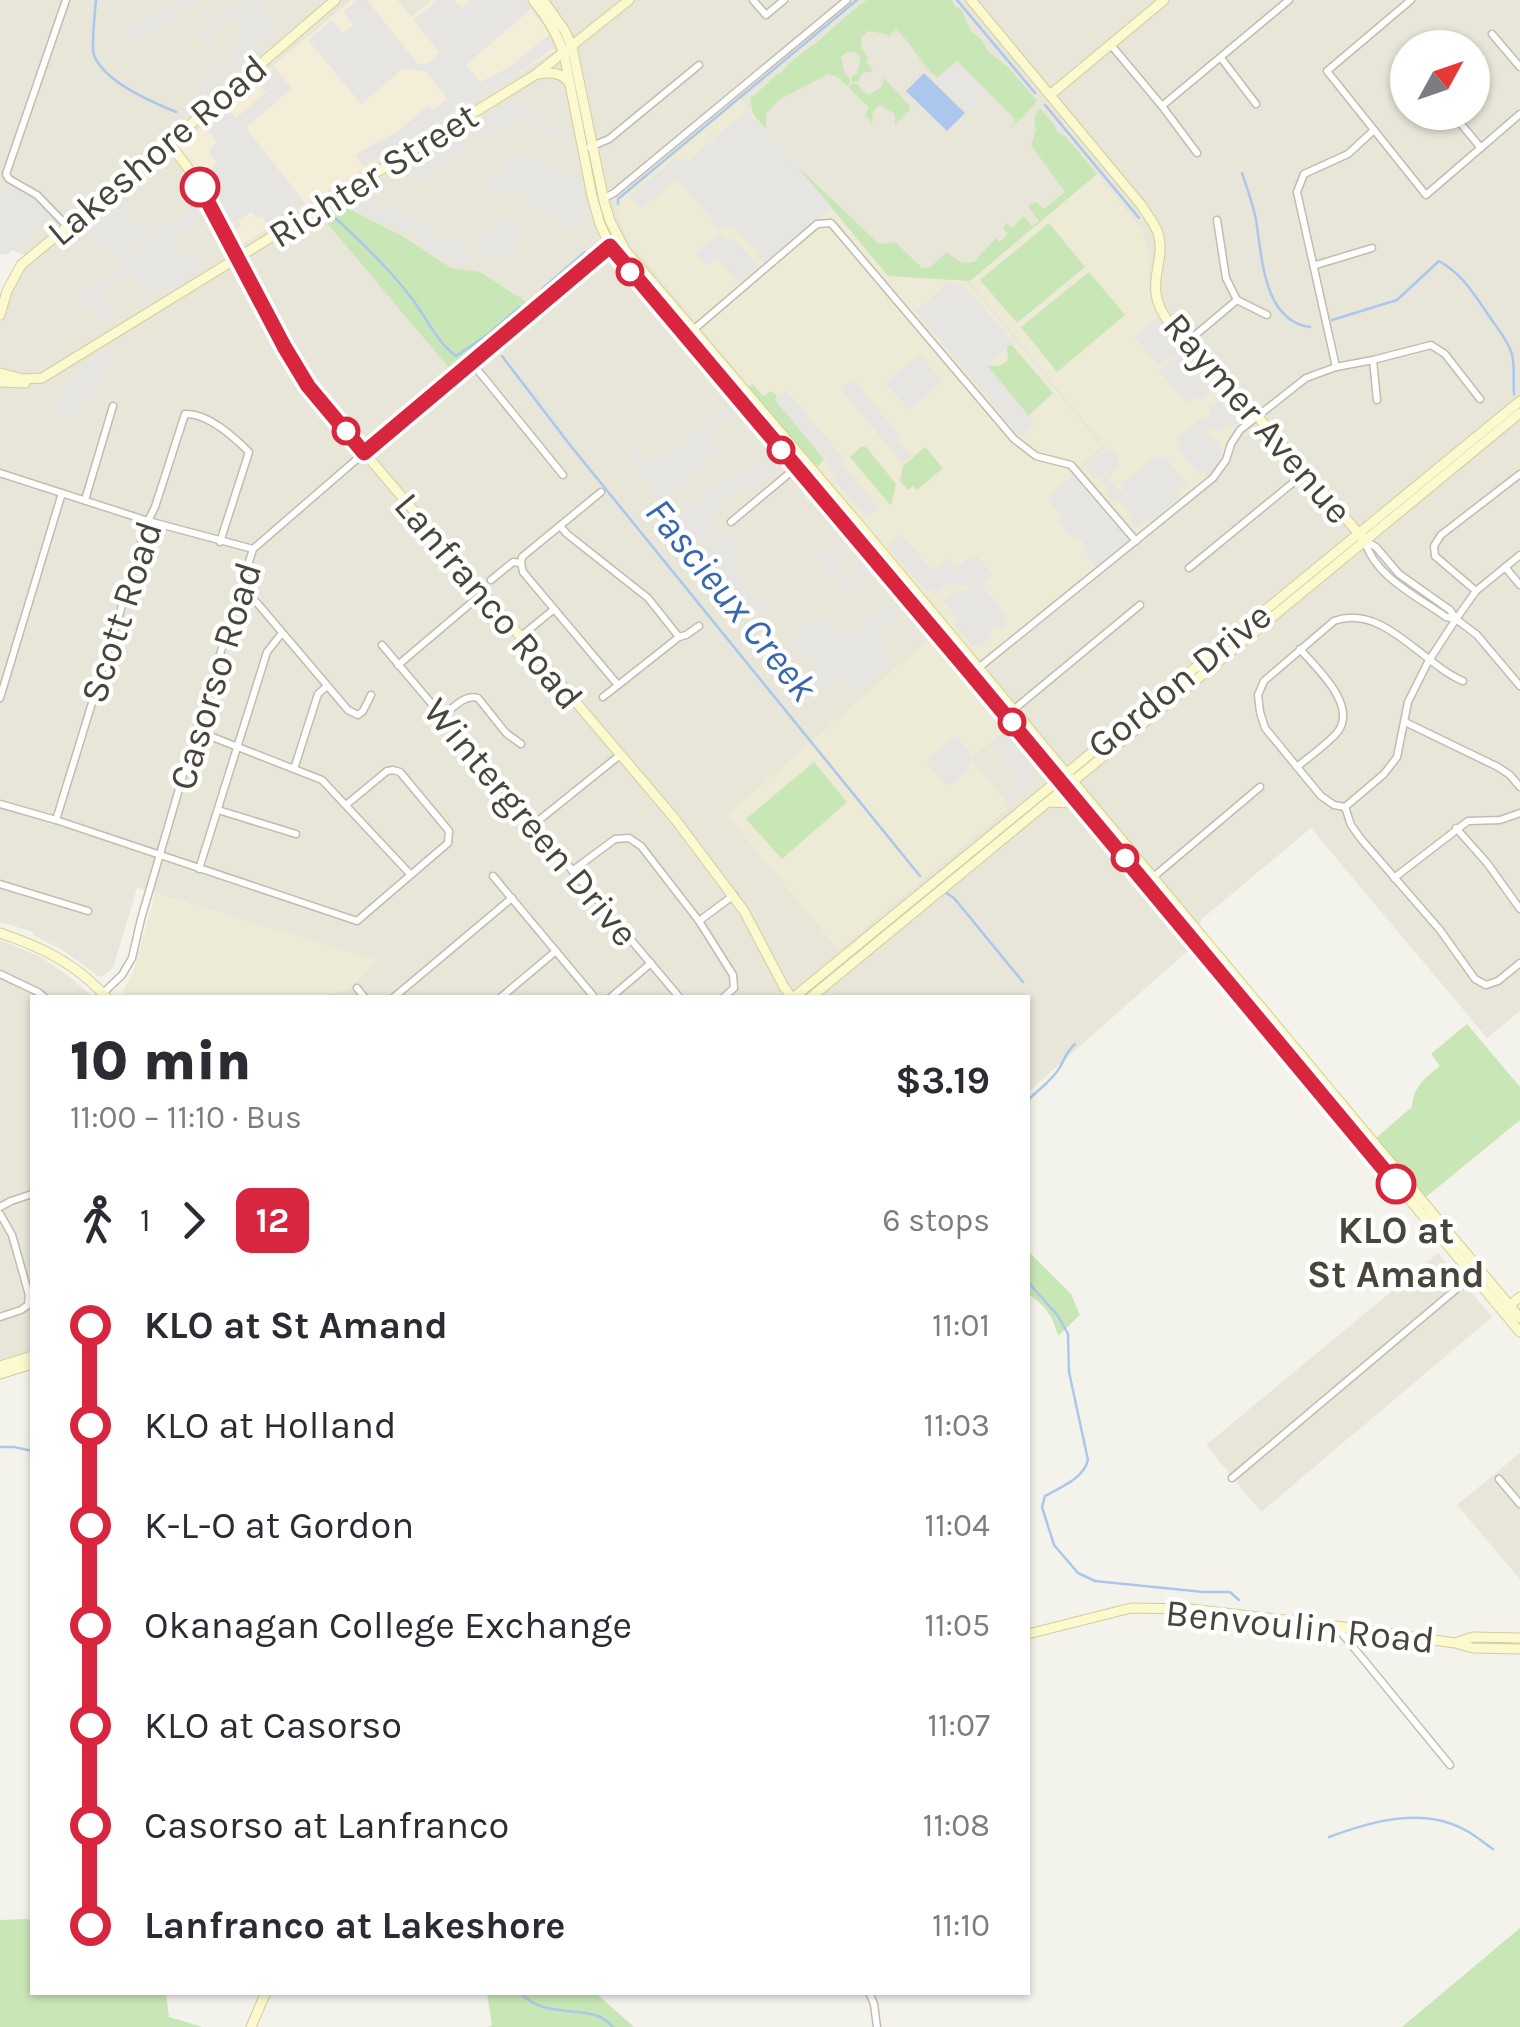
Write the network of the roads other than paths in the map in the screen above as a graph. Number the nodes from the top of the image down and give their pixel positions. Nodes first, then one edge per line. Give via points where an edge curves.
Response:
1 (66, 0) edge
2 (335, 0) edge
3 (533, 0) edge
4 (543, 0) edge
5 (629, 0) edge
6 (754, 0) edge
7 (784, 0) edge
8 (847, 0) edge
9 (971, 0) edge
10 (1164, 0) edge
11 (1289, 0) edge
12 (1412, 0) edge
13 (1492, 34) dead end
14 (1110, 44) junction
15 (568, 51) junction
16 (1222, 58) junction
17 (699, 65) dead end
18 (1520, 67) edge
19 (536, 75) junction
20 (572, 89) junction
21 (1050, 95) junction
22 (1256, 104) dead end
23 (1162, 106) junction
24 (1520, 114) edge
25 (1374, 130) junction
26 (1466, 130) edge
27 (168, 143) junction
28 (589, 147) junction
29 (1480, 148) junction
30 (1198, 153) dead end
31 (603, 198) junction
32 (1216, 220) dead end
33 (67, 226) junction
34 (1372, 248) dead end
35 (615, 249) junction
36 (237, 258) junction
37 (1315, 266) junction
38 (1237, 300) junction
39 (0, 315) edge
40 (1267, 315) dead end
41 (689, 334) junction
42 (1187, 342) junction
43 (1374, 360) junction
44 (472, 364) junction
45 (1336, 367) junction
46 (0, 373) edge
47 (42, 378) junction
48 (0, 382) edge
49 (1480, 399) dead end
50 (1377, 400) dead end
51 (1520, 401) edge
52 (112, 406) dead end
53 (1520, 413) edge
54 (1257, 416) junction
55 (364, 453) junction
56 (800, 465) junction
57 (1306, 472) junction
58 (0, 473) edge
59 (1520, 474) edge
60 (563, 475) dead end
61 (601, 492) dead end
62 (62, 493) junction
63 (85, 500) junction
64 (148, 520) junction
65 (731, 522) dead end
66 (560, 526) junction
67 (1362, 538) junction
68 (1136, 541) junction
69 (220, 542) junction
70 (252, 550) junction
71 (1520, 556) edge
72 (521, 563) junction
73 (1505, 567) junction
74 (1190, 568) dead end
75 (491, 580) dead end
76 (1520, 585) edge
77 (240, 587) junction
78 (1476, 590) junction
79 (483, 593) junction
80 (1140, 606) dead end
81 (554, 610) junction
82 (1456, 619) junction
83 (699, 626) dead end
84 (282, 633) junction
85 (520, 637) junction
86 (679, 637) junction
87 (382, 646) dead end
88 (1300, 650) junction
89 (1430, 659) junction
90 (398, 665) junction
91 (975, 671) junction
92 (1462, 682) dead end
93 (327, 686) junction
94 (618, 686) junction
95 (1520, 686) edge
96 (372, 696) dead end
97 (0, 698) edge
98 (602, 698) dead end
99 (1010, 713) junction
100 (442, 718) junction
101 (1404, 722) junction
102 (196, 731) junction
103 (521, 744) dead end
104 (237, 747) junction
105 (620, 755) junction
106 (1047, 757) junction
107 (1084, 758) junction
108 (1094, 764) junction
109 (1297, 768) junction
110 (294, 769) junction
111 (1066, 780) junction
112 (1520, 787) edge
113 (1260, 788) dead end
114 (1043, 798) junction
115 (0, 804) edge
116 (1086, 804) junction
117 (346, 805) junction
118 (1345, 807) junction
119 (218, 810) junction
120 (1520, 813) edge
121 (56, 820) junction
122 (533, 825) junction
123 (1456, 828) junction
124 (296, 834) dead end
125 (160, 854) junction
126 (199, 869) junction
127 (572, 871) junction
128 (410, 874) junction
129 (493, 876) dead end
130 (1394, 878) junction
131 (1150, 880) junction
132 (0, 884) edge
133 (734, 895) junction
134 (512, 898) junction
135 (1520, 909) edge
136 (88, 912) dead end
137 (699, 921) junction
138 (0, 933) edge
139 (556, 950) junction
140 (651, 963) junction
141 (1520, 963) edge
142 (0, 974) edge
143 (358, 988) dead end
144 (42, 995) edge
145 (102, 995) edge
146 (104, 995) edge
147 (363, 995) edge
148 (398, 995) edge
149 (504, 995) edge
150 (594, 995) edge
151 (614, 995) edge
152 (678, 995) edge
153 (726, 995) edge
154 (790, 995) edge
155 (796, 995) edge
156 (813, 995) edge
157 (30, 1195) edge
158 (0, 1210) edge
159 (1473, 1275) junction
160 (1520, 1297) edge
161 (1506, 1308) junction
162 (0, 1317) edge
163 (1520, 1318) edge
164 (1520, 1332) edge
165 (30, 1357) edge
166 (30, 1365) edge
167 (0, 1366) edge
168 (0, 1374) edge
169 (1232, 1478) dead end
170 (1499, 1479) dead end
171 (1520, 1504) edge
172 (1336, 1626) junction
173 (1030, 1633) edge
174 (1520, 1638) edge
175 (1455, 1643) junction
176 (1520, 1649) edge
177 (1450, 1764) dead end
178 (265, 1995) edge
179 (870, 1995) edge
180 (252, 2027) edge
181 (877, 2027) edge

1 - 33 street via 6,174 38,194
2 - 27 main road, Lakeshore Road
3 - 15 main road
4 - 15 main road via 565,31
5 - 15 main road, Richter Street
6 - 7 street via 766,15
8 - 31 street
9 - 21 main road, Raymer Avenue
10 - 14 main road
11 - 16 street
12 - 25 street via 1327,71
13 - 18 street
14 - 21 main road
14 - 23 street
15 - 19 main road, Richter Street
15 - 20 main road
15 - 28 main road
16 - 22 street
16 - 23 street
17 - 28 street via 609,139
19 - 20 main road via 557,74
19 - 36 main road, Richter Street
20 - 28 main road
21 - 42 main road, Raymer Avenue via 1158,234 1155,292
23 - 30 street
24 - 29 street
25 - 29 street via 1426,196
25 - 37 street via 1348,154 1304,174 1297,192
26 - 29 street
27 - 33 main road, Lakeshore Road
27 - 36 main road, Lanfranco Road
28 - 31 main road
28 - 35 main road via 592,196
31 - 35 main road
32 - 38 street via 1226,278
33 - 39 main road, Lakeshore Road via 21,264
34 - 37 street
35 - 41 main road
35 - 44 street, Casorso Road
36 - 47 main road, Richter Street
36 - 55 main road, Lanfranco Road via 308,386
37 - 45 street
38 - 40 street
38 - 42 street
41 - 56 main road
41 - 68 street via 817,224 831,222 1014,439 1036,456 1071,465
42 - 54 main road, Raymer Avenue
43 - 45 street
43 - 49 street via 1431,344
43 - 50 street
44 - 55 street, Casorso Road
44 - 60 street
45 - 54 street via 1306,378
46 - 47 main road
47 - 48 main road
51 - 67 main road, Gordon Drive
52 - 63 street
53 - 67 main road, Gordon Drive
54 - 57 main road, Raymer Avenue
54 - 68 street via 1240,430 1214,478
55 - 70 street, Casorso Road
55 - 79 main road, Lanfranco Road
56 - 65 street
56 - 91 main road
57 - 67 main road, Raymer Avenue
57 - 74 street
58 - 62 street
59 - 78 street via 1434,546 1434,556
61 - 66 street
62 - 63 street
62 - 97 street
63 - 64 street
64 - 69 street
64 - 69 street, Scott Road via 185,414 196,413 249,452
64 - 121 street, Scott Road
66 - 72 street
66 - 86 street via 648,598
67 - 82 street, Raymer Avenue via 1394,581
67 - 107 main road, Gordon Drive
67 - 108 main road, Gordon Drive
68 - 91 street
69 - 70 street
70 - 77 street, Casorso Road
71 - 73 street
72 - 75 street
72 - 81 street
73 - 76 street
73 - 78 street
77 - 84 street
77 - 102 street, Casorso Road
78 - 82 street
79 - 85 main road, Lanfranco Road
79 - 90 street
80 - 99 street
81 - 85 street
81 - 94 street
82 - 89 street
82 - 95 street, Raymer Avenue
83 - 86 street
84 - 93 street
84 - 104 street via 267,652
85 - 105 main road, Lanfranco Road
86 - 94 street
87 - 90 street, Wintergreen Drive
88 - 89 street via 1334,621 1363,616
88 - 109 street via 1258,695 1265,728
88 - 109 street via 1335,689 1342,716 1340,730
89 - 92 street
89 - 101 street
90 - 100 street, Wintergreen Drive
91 - 99 main road
93 - 96 street via 353,714 364,711
93 - 110 street via 318,694
94 - 98 street
99 - 106 main road
100 - 103 street via 472,696
100 - 122 street, Wintergreen Drive
101 - 112 street via 1498,767
101 - 118 street via 1397,757
102 - 104 street
102 - 125 street, Casorso Road
104 - 110 street
104 - 119 street
105 - 122 street
105 - 133 main road, Lanfranco Road
106 - 107 main road
106 - 111 main road
106 - 114 main road
107 - 111 main road, Gordon Drive
108 - 111 main road, Gordon Drive
108 - 116 main road
109 - 118 street via 1321,796
110 - 117 street via 322,780
111 - 114 main road, Gordon Drive
111 - 116 main road
113 - 131 street
114 - 116 main road
114 - 155 main road, Gordon Drive
114 - 156 main road, Gordon Drive
115 - 121 street
116 - 131 main road
117 - 128 street
117 - 128 street via 387,772 400,772 450,837
118 - 130 street
119 - 124 street
119 - 126 street
120 - 123 street via 1468,820
121 - 125 street
122 - 127 street, Wintergreen Drive
123 - 130 street
123 - 135 street
125 - 126 street
125 - 146 street, Casorso Road via 132,958
126 - 128 street via 357,921
127 - 137 street via 615,838 629,838
127 - 140 street, Wintergreen Drive
129 - 134 street
130 - 141 street via 1475,979 1498,982
131 - 159 main road
131 - 161 main road
132 - 136 street
133 - 137 street
133 - 154 main road, Lanfranco Road
134 - 139 street
134 - 148 street
137 - 153 street via 733,975 734,988
138 - 145 main road via 51,953
139 - 149 street
139 - 150 street
140 - 151 street
140 - 152 street, Wintergreen Drive
142 - 144 street
143 - 147 street
157 - 158 street
158 - 162 street via 29,1295 28,1305
159 - 161 main road
159 - 169 street
160 - 161 main road
161 - 163 main road
161 - 164 main road
165 - 167 main road
166 - 168 main road
170 - 171 street
172 - 173 main road, Benvoulin Road via 1131,1608
172 - 175 main road, Benvoulin Road
172 - 177 street
174 - 175 main road, Benvoulin Road
175 - 176 main road, Benvoulin Road
178 - 180 main road
179 - 181 street

